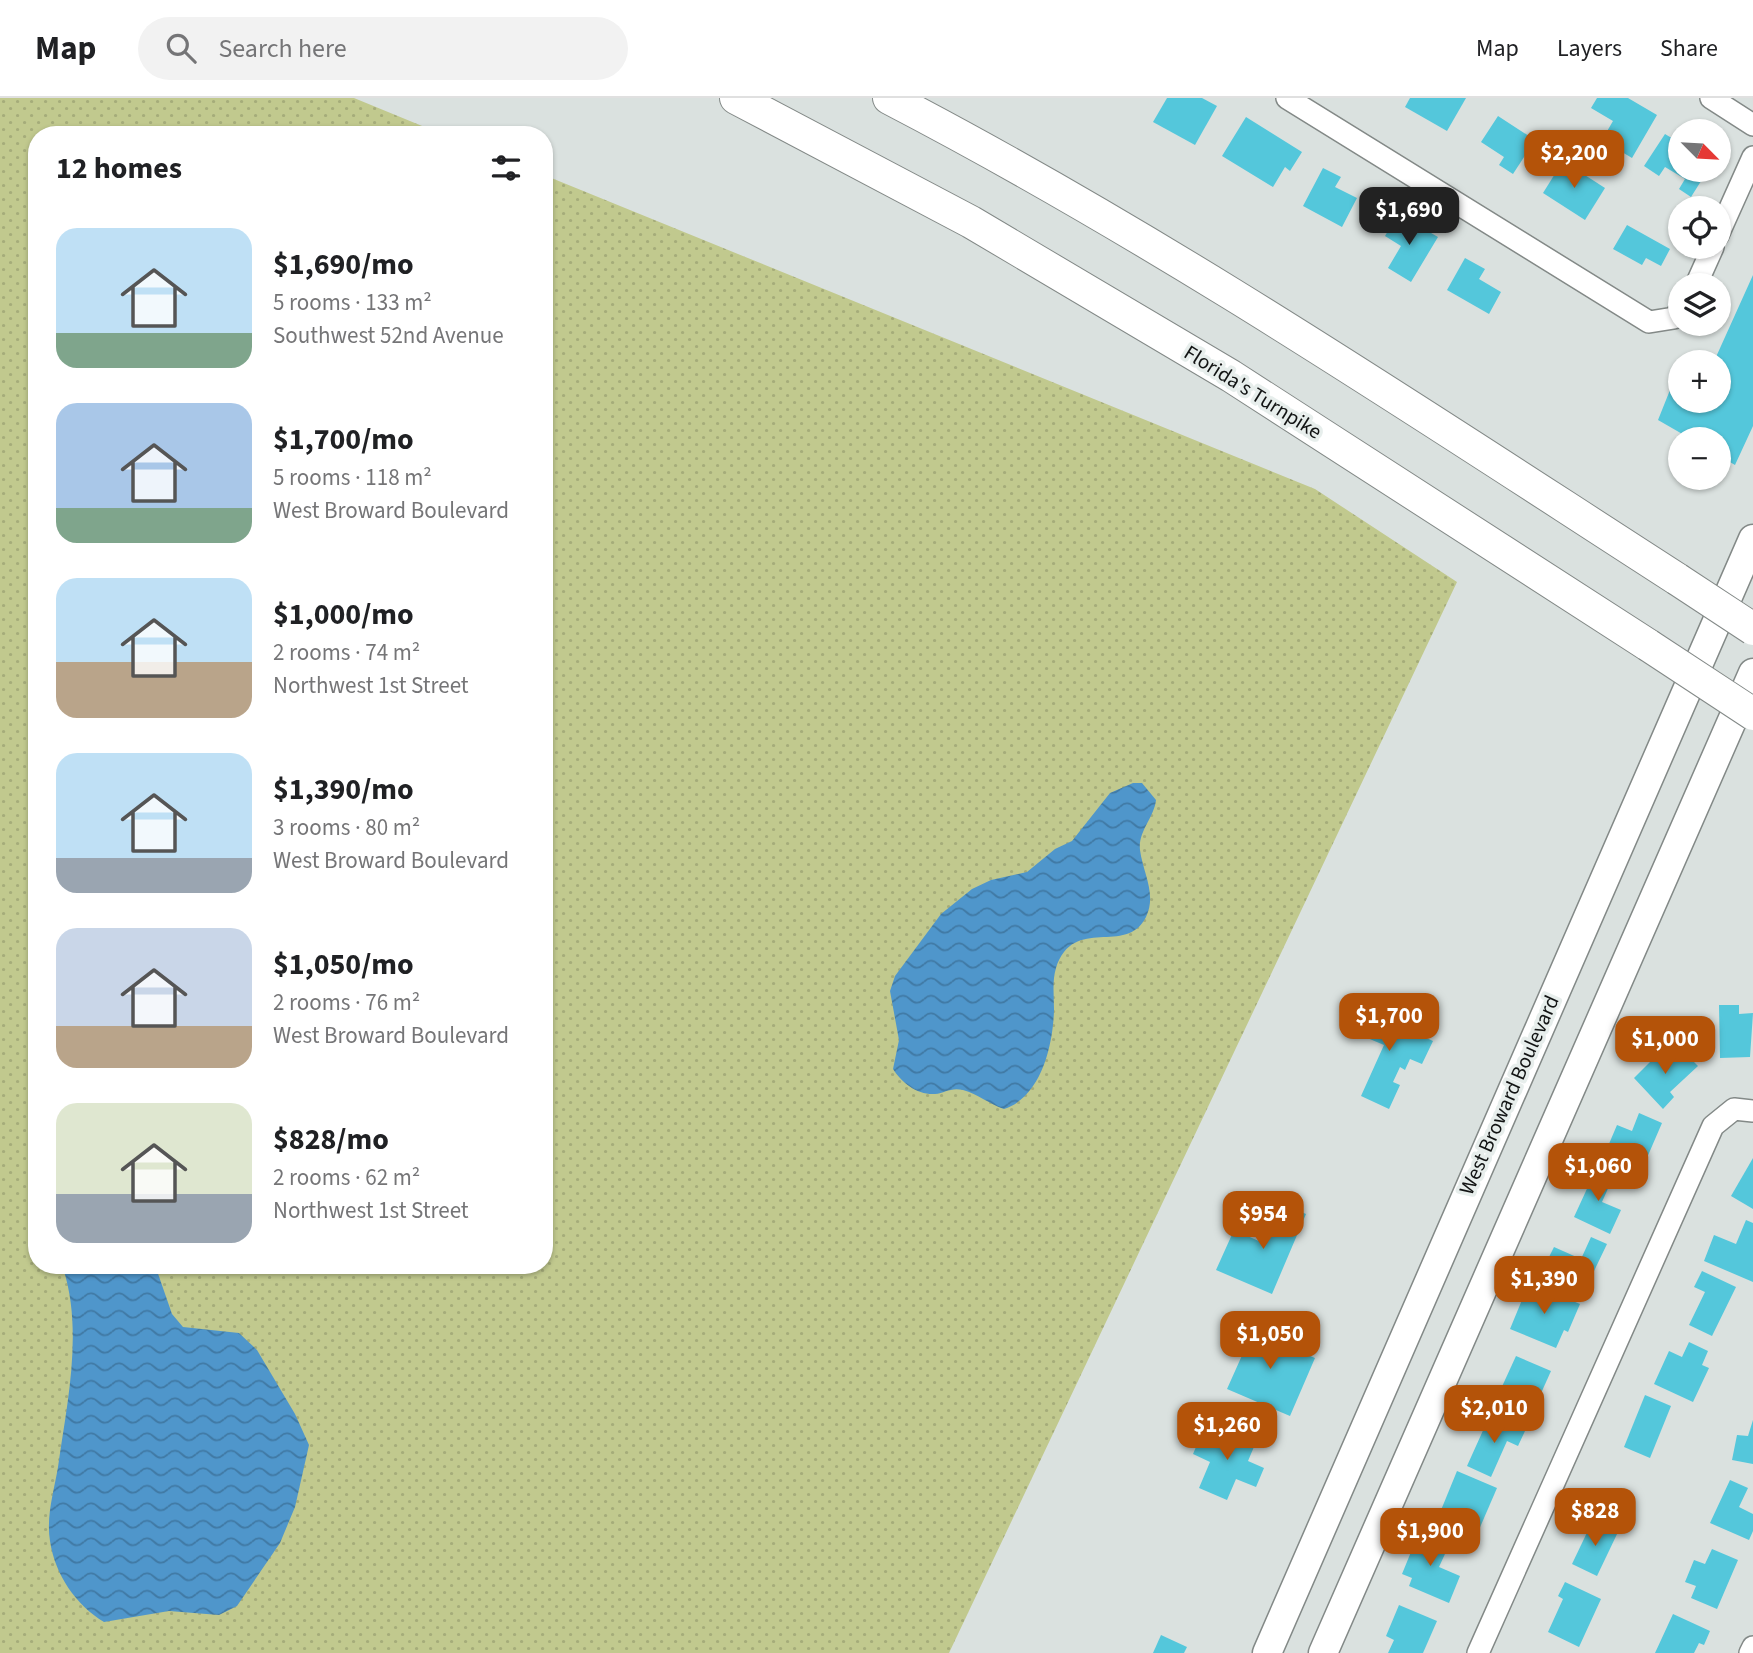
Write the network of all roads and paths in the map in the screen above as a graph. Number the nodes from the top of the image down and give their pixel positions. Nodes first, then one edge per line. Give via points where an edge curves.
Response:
1 (736, 98) edge
2 (889, 98) edge
3 (1287, 98) edge
4 (1711, 98) edge
5 (1753, 125) edge
6 (1753, 157) edge
7 (1731, 206) edge
8 (1668, 317) edge
9 (1753, 538) edge
10 (1753, 629) edge
11 (1753, 673) edge
12 (1753, 714) edge
13 (1744, 1110) edge
14 (1284, 1612) junction
15 (1753, 1647) edge
16 (1266, 1653) edge
17 (1286, 1653) edge
18 (1323, 1653) edge
19 (1478, 1653) edge
20 (1750, 1653) edge

1 - 12 highway, Florida's Turnpike, bridge via 971,222 1231,376
2 - 10 highway, bridge via 974,142 1259,309
3 - 8 street via 1649,322
4 - 5 street
6 - 7 street
9 - 14 main road, West Broward Boulevard
11 - 18 main road
13 - 19 street via 1713,1126
14 - 16 main road, West Broward Boulevard
14 - 17 main road
15 - 20 street

